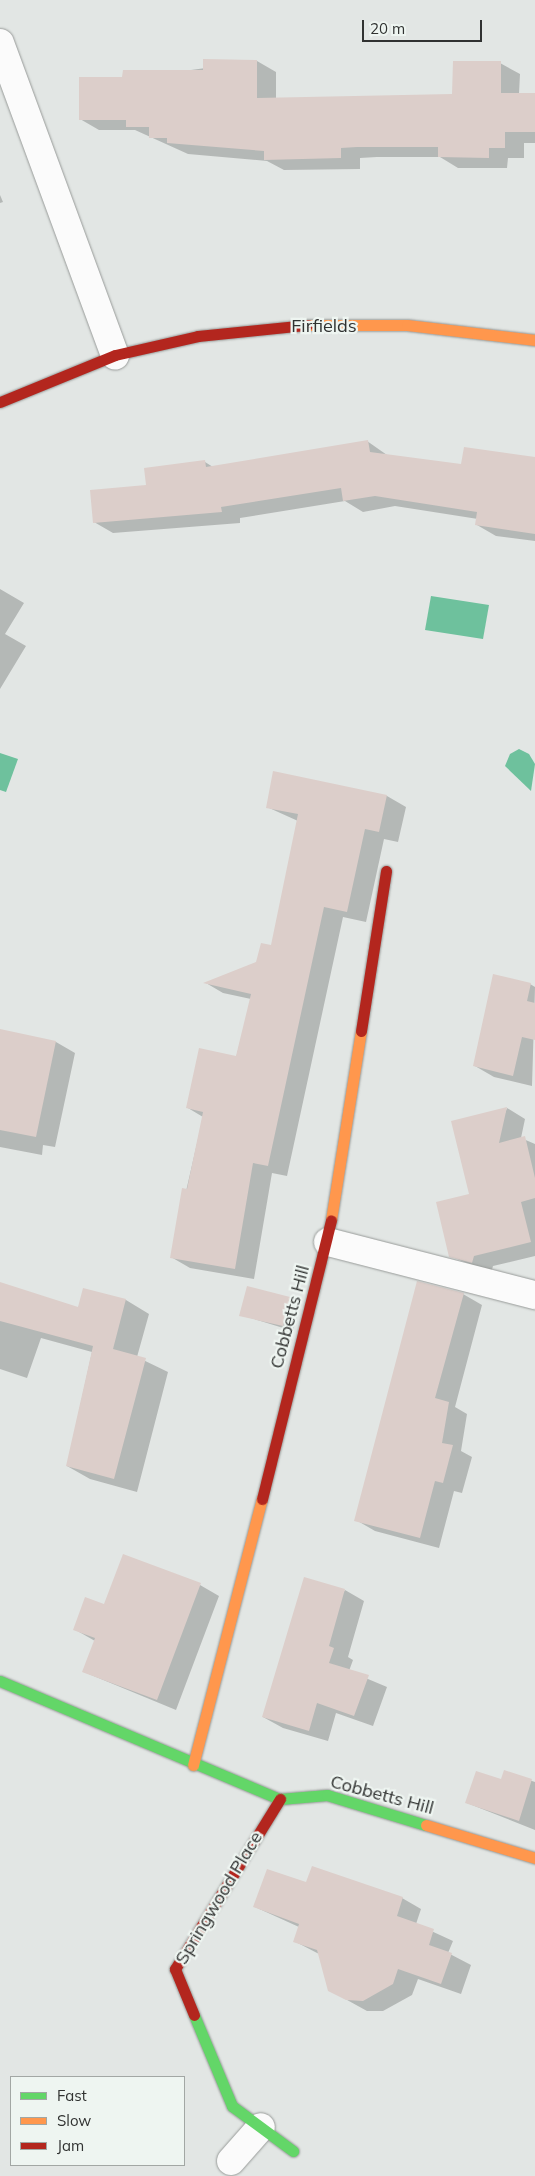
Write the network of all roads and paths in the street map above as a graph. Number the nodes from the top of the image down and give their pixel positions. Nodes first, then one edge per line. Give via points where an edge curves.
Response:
1 (0, 43) edge
2 (535, 340) edge
3 (116, 356) junction
4 (0, 402) edge
5 (386, 871) dead end
6 (328, 1242) junction
7 (535, 1295) edge
8 (0, 1680) edge
9 (192, 1765) junction
10 (280, 1799) junction
11 (535, 1858) edge
12 (261, 2127) junction
13 (293, 2150) dead end
14 (231, 2161) dead end

1 - 3 street
2 - 3 street, Firfields via 407,325 288,325 198,336
3 - 4 street, Firfields
5 - 6 street, Cobbetts Hill
6 - 7 street
6 - 9 street, Cobbetts Hill
8 - 9 street, Cobbetts Hill
9 - 10 street, Cobbetts Hill
10 - 11 street, Cobbetts Hill via 328,1795
10 - 12 street, Springwood Place via 175,1969 232,2106
12 - 13 street, Springwood Place
12 - 14 street

